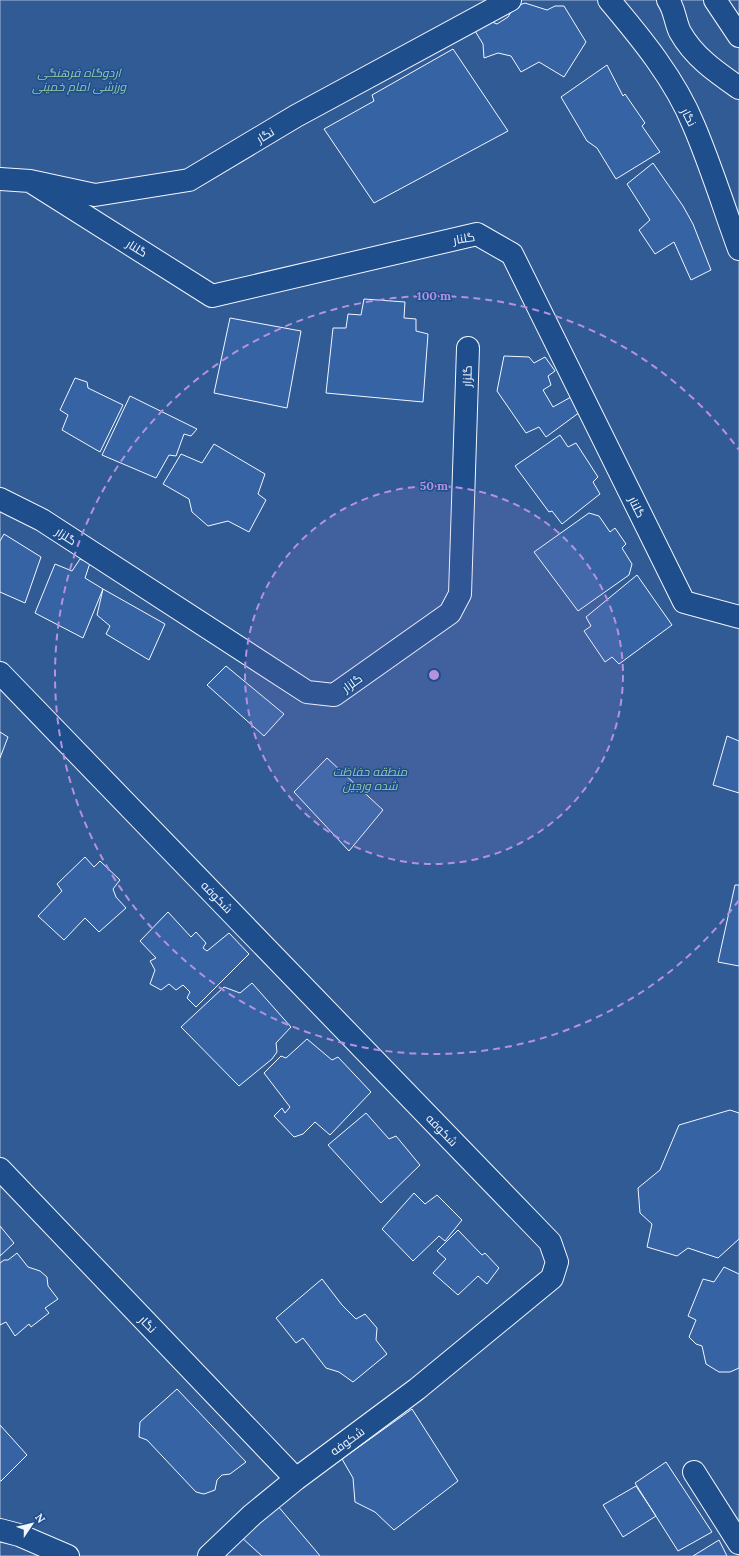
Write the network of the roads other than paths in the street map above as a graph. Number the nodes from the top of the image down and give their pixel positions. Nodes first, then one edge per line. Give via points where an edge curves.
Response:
1 (510, 0) edge
2 (609, 0) edge
3 (668, 0) edge
4 (715, 0) edge
5 (739, 36) edge
6 (739, 88) edge
7 (0, 179) edge
8 (30, 181) junction
9 (739, 249) edge
10 (468, 348) dead end
11 (0, 498) edge
12 (739, 617) edge
13 (0, 673) edge
14 (0, 1169) edge
15 (694, 1472) dead end
16 (296, 1479) junction
17 (0, 1530) edge
18 (739, 1543) edge
19 (68, 1556) edge
20 (209, 1556) edge

1 - 8 street, نگار via 296,116 188,180 95,196
2 - 9 street, نگار via 667,75 694,125
3 - 6 street via 679,30 692,51 713,71
4 - 5 street
7 - 8 street, نگار
8 - 12 street, گلنار via 212,296 477,234 512,254 684,602
10 - 11 street, گلزار via 460,594 450,613 334,695 307,692 42,520
13 - 16 street, شکوفه via 550,1242 557,1262 552,1278 417,1390
14 - 16 street, نگار
15 - 18 street
16 - 20 street, شکوفه via 252,1515
17 - 19 street via 19,1535

